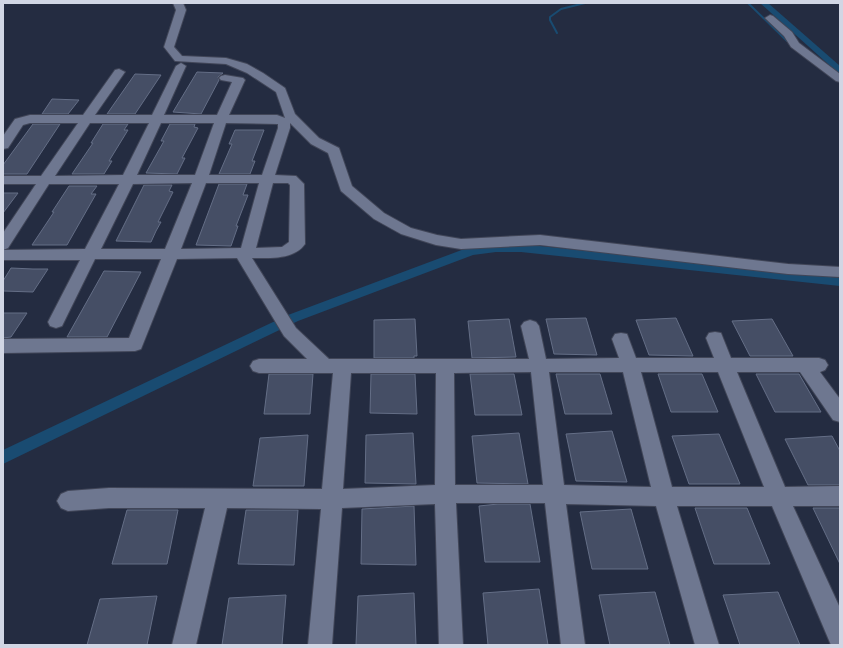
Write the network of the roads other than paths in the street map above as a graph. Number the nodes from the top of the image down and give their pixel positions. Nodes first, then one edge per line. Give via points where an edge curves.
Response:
1 (178, 3) edge
2 (770, 18) dead end
3 (181, 66) dead end
4 (119, 72) dead end
5 (224, 78) dead end
6 (840, 79) edge
7 (88, 118) junction
8 (157, 118) junction
9 (221, 119) junction
10 (3, 144) edge
11 (201, 179) junction
12 (267, 179) junction
13 (3, 180) edge
14 (45, 180) junction
15 (128, 180) junction
16 (3, 245) edge
17 (244, 253) junction
18 (90, 254) junction
19 (171, 254) junction
20 (3, 255) edge
21 (840, 272) edge
22 (56, 322) dead end
23 (530, 326) dead end
24 (715, 338) dead end
25 (620, 339) dead end
26 (3, 346) edge
27 (724, 364) junction
28 (333, 365) junction
29 (539, 365) junction
30 (259, 366) dead end
31 (444, 366) junction
32 (630, 366) junction
33 (840, 414) edge
34 (446, 494) junction
35 (554, 494) junction
36 (840, 496) edge
37 (664, 497) junction
38 (779, 497) junction
39 (218, 500) junction
40 (333, 500) junction
41 (68, 501) dead end
42 (840, 636) edge
43 (184, 645) edge
44 (320, 645) edge
45 (451, 645) edge
46 (573, 645) edge
47 (706, 645) edge

1 - 21 street via 181,10 169,47 179,59 217,60 246,66 282,90 289,115 315,141 334,151 346,188 379,216 406,231 461,244 540,240 788,269
2 - 6 street via 788,34 795,45
3 - 8 street
4 - 7 street
5 - 9 street via 239,80
7 - 8 street
7 - 10 street via 30,119 19,122
7 - 14 street
8 - 9 street
8 - 15 street
9 - 11 street
9 - 12 street via 277,119 284,122
11 - 12 street
11 - 15 street
11 - 19 street
12 - 17 street
12 - 17 street via 291,179 297,184 297,244 286,251
13 - 14 street
14 - 15 street
14 - 16 street
15 - 18 street
17 - 19 street
17 - 28 street via 290,332
18 - 19 street
18 - 20 street
18 - 22 street
19 - 26 street via 135,344
23 - 29 street
24 - 27 street
25 - 32 street
27 - 32 street
27 - 33 street via 812,365
27 - 38 street
28 - 30 street
28 - 31 street
28 - 40 street
29 - 31 street
29 - 32 street
29 - 35 street
31 - 34 street
32 - 37 street
34 - 35 street
34 - 40 street
34 - 45 street
35 - 37 street
35 - 46 street
36 - 38 street
37 - 38 street
37 - 47 street
38 - 42 street
39 - 40 street
39 - 41 street via 109,498
39 - 43 street
40 - 44 street

